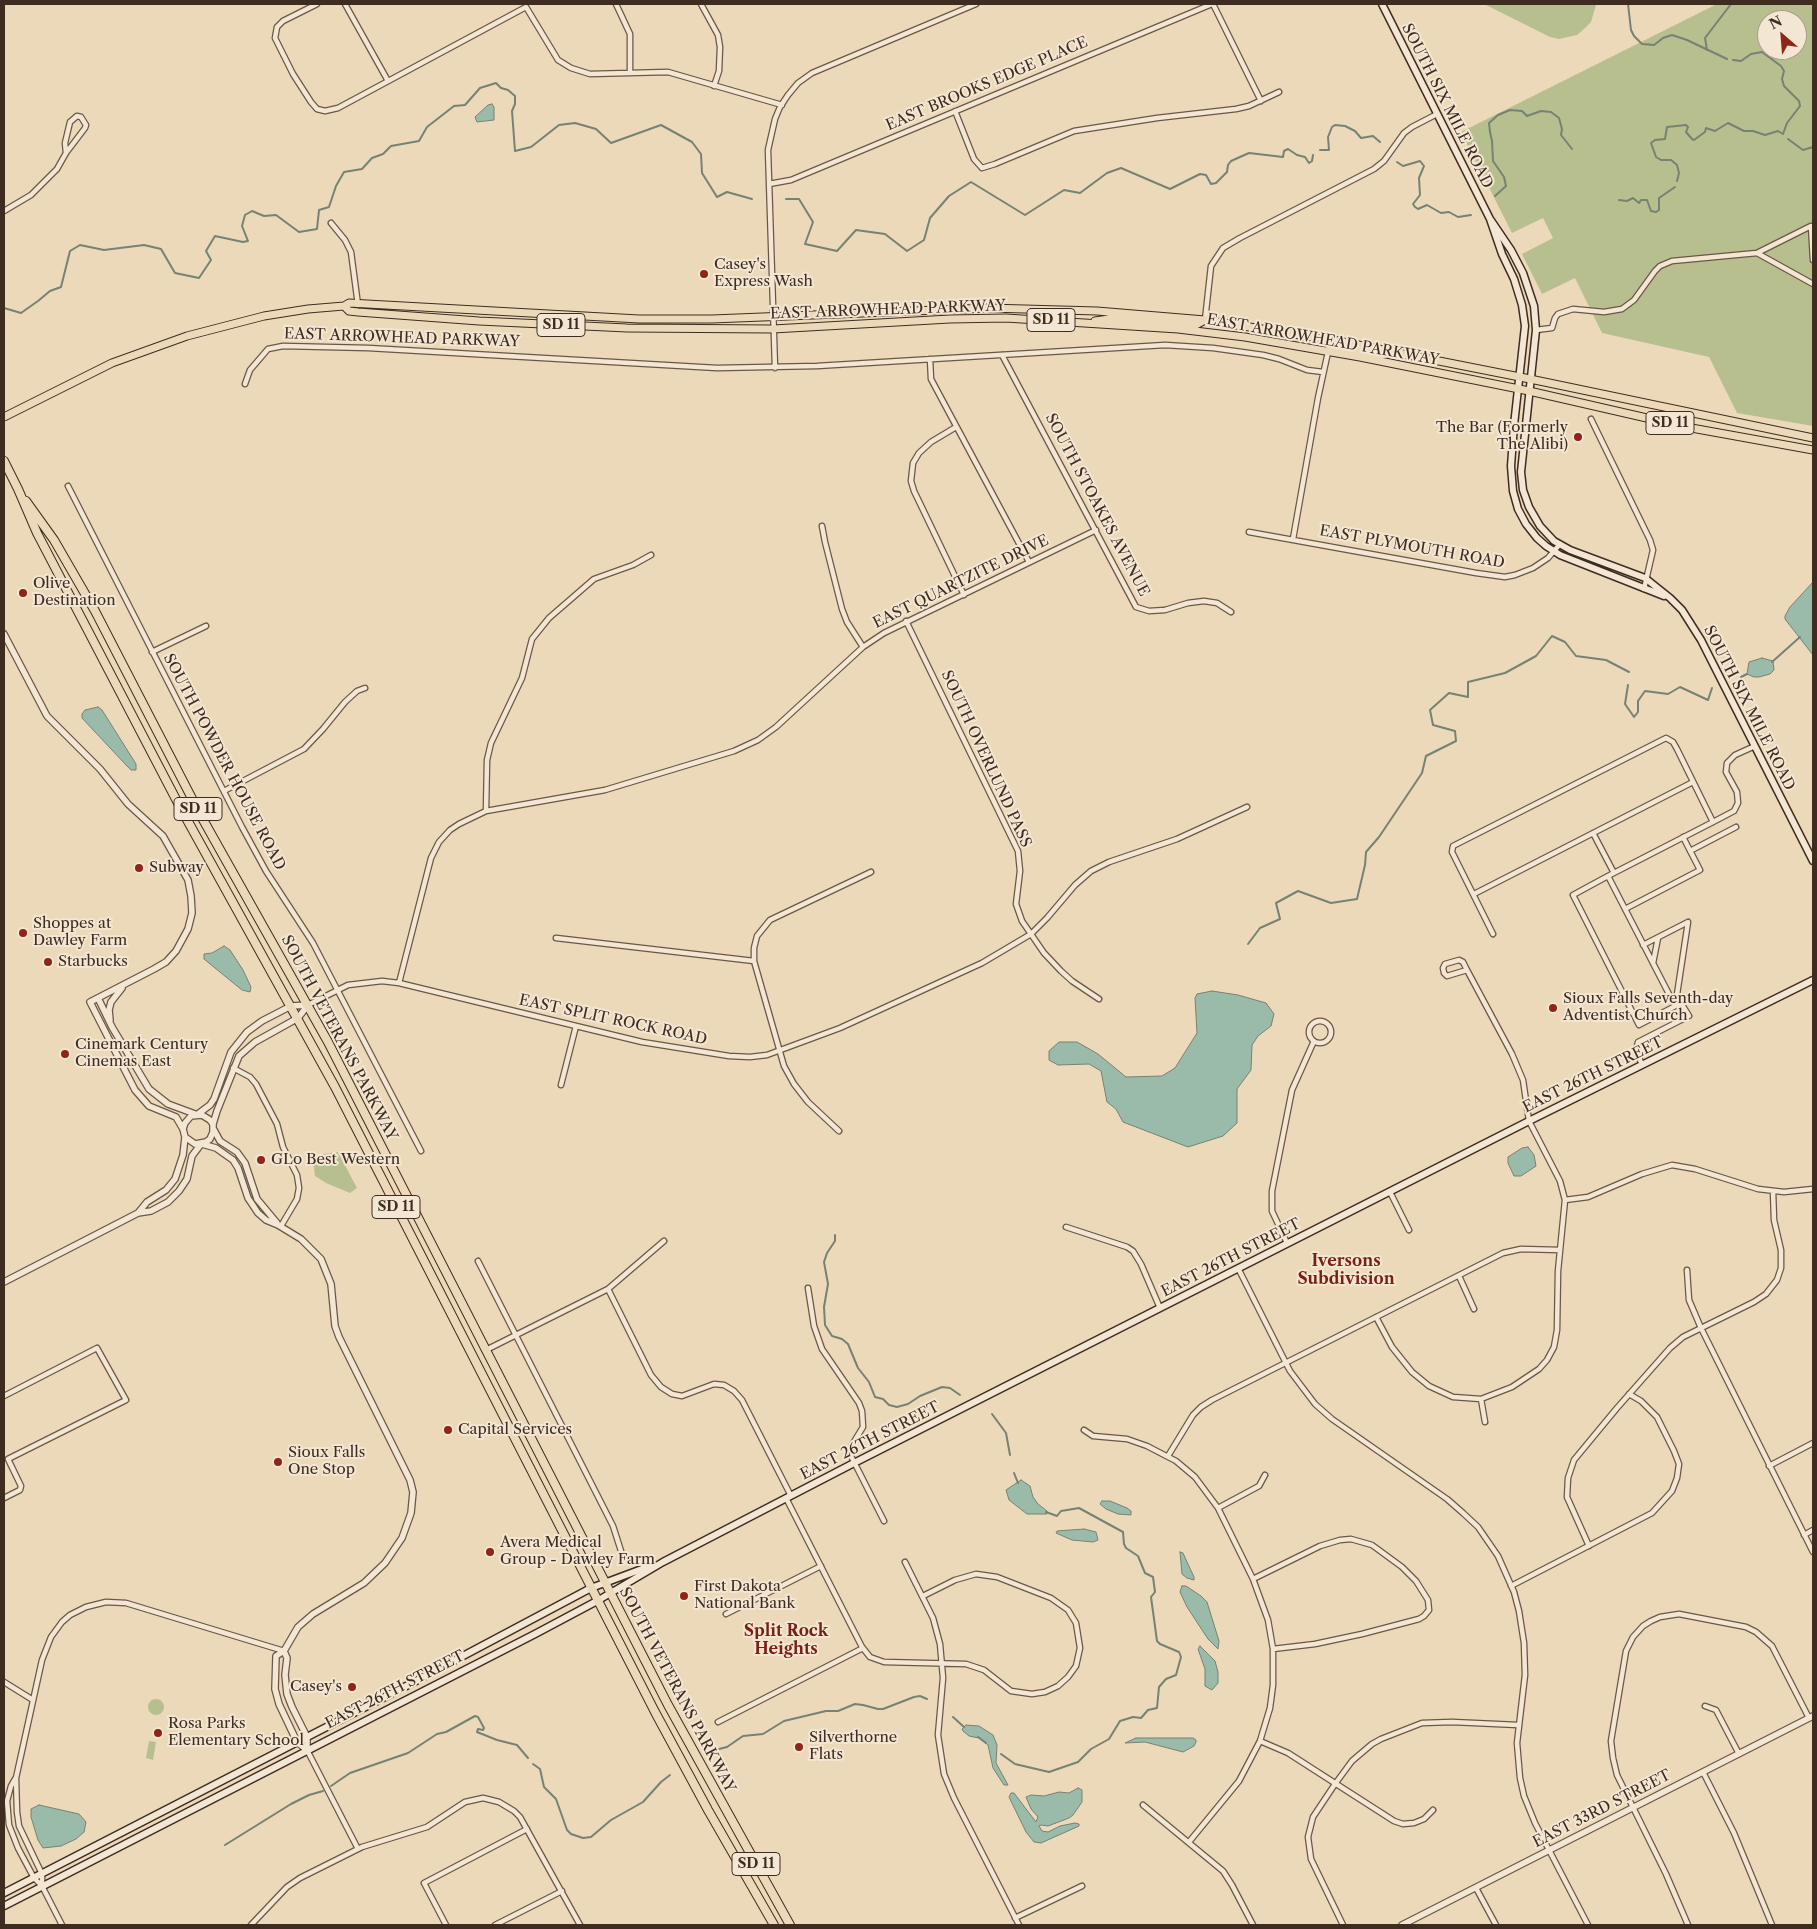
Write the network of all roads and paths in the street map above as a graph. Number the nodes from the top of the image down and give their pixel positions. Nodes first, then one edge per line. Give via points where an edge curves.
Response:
1 (317, 4) edge
2 (346, 4) edge
3 (616, 4) edge
4 (701, 4) edge
5 (976, 4) edge
6 (1213, 4) edge
7 (1382, 4) edge
8 (630, 72) junction
9 (388, 81) junction
10 (714, 86) junction
11 (1279, 92) dead end
12 (1261, 101) junction
13 (782, 105) junction
14 (955, 111) junction
15 (1437, 114) junction
16 (66, 153) junction
17 (769, 184) junction
18 (4, 211) edge
19 (1490, 219) junction
20 (331, 223) dead end
21 (1757, 253) junction
22 (1813, 260) edge
23 (1813, 284) edge
24 (358, 303) junction
25 (344, 306) junction
26 (358, 312) junction
27 (772, 316) junction
28 (1205, 320) junction
29 (1085, 323) junction
30 (773, 329) junction
31 (1536, 330) junction
32 (1328, 352) junction
33 (1399, 353) junction
34 (1002, 354) junction
35 (930, 359) junction
36 (775, 368) junction
37 (1323, 372) junction
38 (1520, 377) junction
39 (1530, 379) junction
40 (245, 384) dead end
41 (1518, 390) junction
42 (1529, 391) junction
43 (4, 418) edge
44 (1591, 419) dead end
45 (956, 427) junction
46 (1813, 438) edge
47 (1813, 450) edge
48 (4, 461) edge
49 (68, 486) dead end
50 (18, 489) junction
51 (822, 526) dead end
52 (1096, 530) junction
53 (1250, 532) dead end
54 (1293, 539) junction
55 (1560, 544) junction
56 (1554, 551) junction
57 (651, 555) dead end
58 (1030, 562) junction
59 (1645, 578) junction
60 (1644, 589) junction
61 (964, 595) junction
62 (1670, 598) junction
63 (1231, 612) dead end
64 (906, 621) junction
65 (206, 626) dead end
66 (4, 634) edge
67 (863, 647) junction
68 (152, 652) junction
69 (364, 688) dead end
70 (1756, 746) junction
71 (1693, 782) junction
72 (224, 791) junction
73 (1247, 808) dead end
74 (486, 811) junction
75 (1713, 822) junction
76 (1736, 827) dead end
77 (1593, 833) junction
78 (1683, 837) junction
79 (1690, 851) junction
80 (1813, 861) edge
81 (871, 872) dead end
82 (1614, 873) junction
83 (1608, 876) junction
84 (1474, 894) junction
85 (1625, 909) junction
86 (1031, 934) junction
87 (1493, 934) dead end
88 (556, 938) dead end
89 (1658, 938) junction
90 (1643, 945) junction
91 (754, 961) junction
92 (1653, 963) junction
93 (1467, 970) junction
94 (1813, 980) edge
95 (129, 982) junction
96 (399, 983) junction
97 (338, 990) junction
98 (98, 998) junction
99 (1099, 999) dead end
100 (1676, 1000) junction
101 (1681, 1003) junction
102 (308, 1005) junction
103 (291, 1006) junction
104 (298, 1018) junction
105 (112, 1026) junction
106 (576, 1026) junction
107 (1314, 1042) junction
108 (779, 1052) junction
109 (1642, 1065) junction
110 (233, 1068) junction
111 (561, 1085) dead end
112 (196, 1114) junction
113 (1529, 1121) junction
114 (213, 1126) junction
115 (183, 1129) junction
116 (839, 1131) dead end
117 (185, 1137) junction
118 (202, 1144) junction
119 (421, 1151) dead end
120 (1813, 1189) edge
121 (1773, 1191) junction
122 (1390, 1192) junction
123 (1565, 1200) junction
124 (138, 1213) junction
125 (279, 1225) junction
126 (1066, 1227) dead end
127 (1409, 1230) dead end
128 (664, 1241) dead end
129 (1287, 1243) junction
130 (1560, 1250) junction
131 (478, 1261) dead end
132 (1238, 1268) junction
133 (1686, 1270) dead end
134 (1458, 1276) junction
135 (4, 1282) edge
136 (808, 1288) dead end
137 (608, 1289) junction
138 (1160, 1308) junction
139 (1474, 1309) dead end
140 (1376, 1317) junction
141 (1701, 1328) junction
142 (515, 1336) junction
143 (486, 1350) junction
144 (1286, 1363) junction
145 (1630, 1394) junction
146 (4, 1396) edge
147 (1481, 1398) junction
148 (1485, 1422) dead end
149 (1084, 1430) dead end
150 (1813, 1443) edge
151 (1168, 1456) junction
152 (854, 1463) junction
153 (1769, 1466) junction
154 (1265, 1475) dead end
155 (789, 1497) junction
156 (4, 1498) edge
157 (1218, 1508) junction
158 (884, 1521) dead end
159 (1813, 1530) edge
160 (1804, 1535) junction
161 (1589, 1546) junction
162 (620, 1551) dead end
163 (1813, 1552) edge
164 (663, 1562) junction
165 (905, 1562) dead end
166 (821, 1566) junction
167 (1253, 1579) junction
168 (605, 1583) junction
169 (1511, 1586) junction
170 (591, 1588) junction
171 (610, 1593) junction
172 (923, 1596) junction
173 (597, 1601) junction
174 (726, 1614) dead end
175 (863, 1648) junction
176 (1273, 1648) junction
177 (284, 1650) junction
178 (943, 1663) junction
179 (4, 1682) edge
180 (33, 1700) junction
181 (1705, 1706) dead end
182 (1811, 1717) edge
183 (718, 1722) dead end
184 (1518, 1725) junction
185 (307, 1737) junction
186 (1260, 1741) junction
187 (298, 1742) junction
188 (307, 1750) junction
189 (1739, 1754) junction
190 (1703, 1772) junction
191 (16, 1778) junction
192 (1335, 1784) junction
193 (5, 1803) edge
194 (16, 1803) junction
195 (1143, 1805) dead end
196 (1633, 1807) junction
197 (1433, 1810) dead end
198 (527, 1829) junction
199 (1190, 1842) junction
200 (358, 1849) junction
201 (1549, 1850) junction
202 (42, 1874) junction
203 (34, 1878) junction
204 (42, 1886) junction
205 (1082, 1886) dead end
206 (1476, 1888) junction
207 (562, 1891) junction
208 (4, 1893) edge
209 (4, 1906) edge
210 (1015, 1918) junction
211 (62, 1925) edge
212 (251, 1925) edge
213 (446, 1925) edge
214 (495, 1925) edge
215 (580, 1925) edge
216 (774, 1925) edge
217 (790, 1925) edge
218 (1019, 1925) edge
219 (1253, 1925) edge
220 (1343, 1925) edge
221 (1402, 1925) edge
222 (1496, 1925) edge
223 (1588, 1925) edge
224 (1688, 1925) edge
225 (1772, 1925) edge

1 - 9 street via 283,21 277,27 275,38 293,74 317,109 338,108
2 - 9 street
3 - 8 street via 630,34
4 - 10 street via 718,35 720,47 719,71
5 - 13 street via 812,73 798,84
6 - 12 street
6 - 14 street, EAST BROOKS EDGE PLACE
7 - 15 main road, SOUTH SIX MILE ROAD
8 - 9 street via 590,74 570,68 558,60 526,7
8 - 10 street via 668,72
10 - 13 street
11 - 12 street
12 - 14 street via 1236,109 1074,131 982,168 974,159
13 - 17 street via 775,119 768,150
14 - 17 street, EAST BROOKS EDGE PLACE via 790,180
15 - 19 main road, SOUTH SIX MILE ROAD
15 - 28 street via 1404,133 1384,161 1374,169 1223,248 1211,266
16 - 16 street via 85,128 81,117 77,116 70,122
16 - 18 street via 57,169 38,189
17 - 27 street
19 - 31 main road, SOUTH SIX MILE ROAD via 1512,250 1523,273 1532,296
19 - 38 main road, SOUTH SIX MILE ROAD via 1522,305 1525,326
20 - 24 street via 350,252
21 - 22 street via 1811,226
21 - 23 street
21 - 31 street via 1672,261 1660,266 1634,300 1622,309 1604,312 1573,309 1558,314 1552,328
24 - 25 main road, EAST ARROWHEAD PARKWAY / SD 11
24 - 26 street
24 - 27 main road, EAST ARROWHEAD PARKWAY / SD 11 via 615,318
25 - 26 main road, EAST ARROWHEAD PARKWAY / SD 11
25 - 43 main road, EAST ARROWHEAD PARKWAY / SD 11 via 264,316 187,336 112,363
26 - 30 main road, EAST ARROWHEAD PARKWAY / SD 11 via 599,327
27 - 28 main road, EAST ARROWHEAD PARKWAY / SD 11 via 988,308 1097,311
27 - 30 street
28 - 29 main road via 1196,325 1116,318
28 - 33 main road, EAST ARROWHEAD PARKWAY / SD 11
29 - 30 main road, EAST ARROWHEAD PARKWAY / SD 11 via 1006,318 950,319
29 - 32 main road, EAST ARROWHEAD PARKWAY / SD 11 via 1204,332
30 - 36 street
31 - 39 main road, SOUTH SIX MILE ROAD
32 - 33 main road via 1330,347 1336,346 1377,355
32 - 37 street
32 - 41 main road, EAST ARROWHEAD PARKWAY / SD 11
33 - 38 main road, EAST ARROWHEAD PARKWAY / SD 11
34 - 35 street, EAST ARROWHEAD PARKWAY
34 - 37 street, EAST ARROWHEAD PARKWAY via 1197,346 1263,355
34 - 52 street, SOUTH STOAKES AVENUE
35 - 36 street, EAST ARROWHEAD PARKWAY
35 - 45 street via 931,379
36 - 40 street, EAST ARROWHEAD PARKWAY via 668,366 283,346 268,349 250,370
37 - 54 street
38 - 39 main road, EAST ARROWHEAD PARKWAY / SD 11
38 - 41 main road, SOUTH SIX MILE ROAD
39 - 42 main road, SOUTH SIX MILE ROAD
39 - 46 main road, EAST ARROWHEAD PARKWAY / SD 11
41 - 42 main road, EAST ARROWHEAD PARKWAY / SD 11
41 - 56 main road, SOUTH SIX MILE ROAD via 1512,441 1513,491 1526,524 1536,538
42 - 47 main road, EAST ARROWHEAD PARKWAY / SD 11 via 1686,427
42 - 55 main road, SOUTH SIX MILE ROAD via 1521,472 1523,490 1540,526
44 - 59 street via 1650,540 1653,550
45 - 58 street
45 - 61 street via 919,453 913,463 910,481
48 - 50 highway, SOUTH VETERANS PARKWAY / SD 11
49 - 68 street, SOUTH POWDER HOUSE ROAD
50 - 102 highway, SOUTH VETERANS PARKWAY / SD 11 via 54,540 95,610 201,816
50 - 103 highway, SOUTH VETERANS PARKWAY / SD 11 via 37,533 180,807
51 - 67 street via 842,609
52 - 58 street, EAST QUARTZITE DRIVE
52 - 63 street, SOUTH STOAKES AVENUE via 1136,607 1149,611 1166,610 1204,601 1217,603
53 - 54 street, EAST PLYMOUTH ROAD
54 - 56 street, EAST PLYMOUTH ROAD via 1505,577 1533,568
55 - 56 street, EAST PLYMOUTH ROAD
55 - 59 main road, SOUTH SIX MILE ROAD
56 - 60 main road, SOUTH SIX MILE ROAD
57 - 74 street via 599,577 549,618 532,640 522,678 491,743 487,760
58 - 61 street, EAST QUARTZITE DRIVE
59 - 60 street
59 - 62 main road, SOUTH SIX MILE ROAD
60 - 62 main road, SOUTH SIX MILE ROAD
61 - 64 street, EAST QUARTZITE DRIVE
62 - 70 main road, SOUTH SIX MILE ROAD via 1694,627
64 - 67 street, EAST QUARTZITE DRIVE
64 - 86 street, SOUTH OVERLUND PASS via 1018,851 1020,871 1016,904
65 - 68 street
66 - 95 street via 47,716 100,769 128,804 163,836 188,880 192,913 181,943 166,962
67 - 74 street, EAST QUARTZITE DRIVE via 776,727 734,751 606,790
68 - 72 street, SOUTH POWDER HOUSE ROAD
69 - 72 street via 345,702 304,749
70 - 75 street via 1735,755 1727,763 1726,772 1737,792 1738,802 1734,811
70 - 80 main road, SOUTH SIX MILE ROAD
71 - 75 street
71 - 77 street
71 - 84 street via 1673,742 1666,738 1468,838 1453,846 1452,852
72 - 97 street, SOUTH POWDER HOUSE ROAD via 262,864 313,943
73 - 86 street, EAST SPLIT ROCK ROAD via 1091,872
74 - 96 street, EAST QUARTZITE DRIVE via 450,830 435,849
75 - 78 street
76 - 79 street
77 - 82 street
77 - 84 street
78 - 79 street
78 - 82 street
79 - 85 street via 1700,870
81 - 91 street via 770,920 757,936
82 - 83 street
83 - 85 street
83 - 101 street via 1573,895 1640,1025
84 - 87 street
85 - 90 street
86 - 99 street, SOUTH OVERLUND PASS via 1061,971
86 - 108 street, EAST SPLIT ROCK ROAD via 961,973
88 - 91 street
89 - 90 street
89 - 92 street
89 - 100 street via 1688,922
90 - 92 street
91 - 108 street
92 - 100 street via 1671,998
93 - 93 street via 1459,960 1445,964 1443,968 1447,976
93 - 113 street via 1520,1070
94 - 109 main road, EAST 26TH STREET
95 - 98 street
95 - 105 street via 111,1002 109,1015
96 - 97 street, EAST SPLIT ROCK ROAD via 365,982
96 - 106 street, EAST SPLIT ROCK ROAD
97 - 102 street, EAST SPLIT ROCK ROAD
97 - 119 street, SOUTH POWDER HOUSE ROAD
98 - 105 street
98 - 115 street via 90,1002 135,1090 149,1106 176,1117
100 - 101 street
101 - 109 street via 1689,1016 1638,1042 1636,1050
102 - 103 street
102 - 104 street, EAST SPLIT ROCK ROAD
102 - 143 highway, SOUTH VETERANS PARKWAY / SD 11
103 - 104 highway, SOUTH VETERANS PARKWAY / SD 11
103 - 112 street via 257,1024 241,1038 228,1059 214,1099
104 - 110 street via 249,1046
104 - 170 highway, SOUTH VETERANS PARKWAY / SD 11
105 - 112 street via 153,1093 174,1107
106 - 108 street, EAST SPLIT ROCK ROAD via 642,1042 729,1056 758,1057
106 - 111 street
107 - 107 street via 1308,1033 1310,1026 1320,1021 1327,1024 1331,1031 1329,1038 1322,1043
107 - 129 street via 1292,1090 1272,1191 1272,1211
108 - 116 street via 808,1102
109 - 113 main road, EAST 26TH STREET
110 - 114 street
110 - 125 street via 250,1076 256,1084 277,1124 283,1147 297,1175 299,1188 296,1200
112 - 114 street via 207,1117
112 - 115 street via 187,1119
113 - 122 main road, EAST 26TH STREET
113 - 123 street via 1560,1181
114 - 118 street via 210,1139
114 - 125 street via 220,1141 237,1152 245,1163 257,1199
115 - 117 street
117 - 118 street via 191,1143
117 - 124 street via 176,1179
118 - 124 street via 192,1156 187,1179 179,1192 151,1211
118 - 125 street via 216,1148 233,1160 252,1205 266,1220
120 - 121 street
121 - 123 street via 1672,1165 1588,1197
121 - 141 street via 1774,1220 1781,1250 1777,1280 1766,1294 1754,1302
122 - 127 street
122 - 129 main road, EAST 26TH STREET
123 - 130 street
124 - 135 street
125 - 177 street via 309,1246 326,1268 339,1337 413,1492 411,1514 402,1538 385,1563 364,1583 298,1627
126 - 138 street via 1133,1251
128 - 137 street
129 - 132 main road, EAST 26TH STREET
130 - 134 street via 1511,1250
130 - 147 street via 1556,1338 1552,1352 1526,1379 1503,1392
131 - 142 street
132 - 138 main road, EAST 26TH STREET
132 - 144 street
133 - 141 street via 1689,1300
134 - 139 street
134 - 140 street
136 - 152 street via 814,1326 822,1349 862,1411 864,1428 850,1451
137 - 142 street
137 - 155 street via 651,1375 661,1387 682,1396 714,1384 724,1385 742,1400
138 - 152 main road, EAST 26TH STREET
140 - 144 street
140 - 147 street via 1397,1355 1423,1382 1446,1395
141 - 145 street via 1670,1348
141 - 153 street
142 - 143 street
142 - 162 street via 613,1526
143 - 168 highway, SOUTH VETERANS PARKWAY / SD 11
144 - 151 street via 1201,1407 1188,1421
144 - 169 street via 1315,1404 1332,1420 1447,1499 1478,1526 1498,1556
145 - 161 street via 1580,1451 1569,1473 1568,1497
145 - 161 street via 1657,1417 1678,1464 1677,1478 1672,1491 1652,1513
146 - 156 street via 97,1348 126,1400 8,1460 21,1486 20,1490
147 - 148 street
149 - 151 street via 1093,1436 1138,1442
150 - 153 street
151 - 157 street via 1195,1477
152 - 155 main road, EAST 26TH STREET
152 - 158 street
153 - 160 street
154 - 157 street via 1259,1486
155 - 164 main road, EAST 26TH STREET
155 - 166 street
157 - 167 street
159 - 160 street
160 - 163 street
161 - 169 street
164 - 168 main road, EAST 26TH STREET
164 - 171 main road, EAST 26TH STREET
165 - 172 street
166 - 174 street
166 - 175 street
167 - 176 street via 1266,1610
167 - 176 street via 1326,1544 1352,1539 1372,1545 1402,1567 1428,1600 1429,1610 1419,1619 1344,1638
168 - 170 main road, EAST 26TH STREET
168 - 171 highway, SOUTH VETERANS PARKWAY / SD 11
169 - 184 street via 1519,1611 1525,1653 1524,1694
170 - 173 highway, SOUTH VETERANS PARKWAY / SD 11
170 - 185 main road, EAST 26TH STREET
171 - 173 main road, EAST 26TH STREET
171 - 217 highway, SOUTH VETERANS PARKWAY / SD 11 via 694,1755
172 - 178 street via 936,1626
172 - 178 street via 962,1577 990,1575 1058,1602 1072,1615 1080,1634 1076,1666 1063,1682 1045,1692 1015,1692 979,1667
173 - 188 main road, EAST 26TH STREET
173 - 216 highway, SOUTH VETERANS PARKWAY / SD 11 via 671,1743
175 - 178 street via 870,1658 878,1661
175 - 183 street
176 - 186 street via 1272,1696
177 - 180 street via 132,1604 101,1603 70,1615 53,1634 42,1660
177 - 185 street via 289,1700
177 - 187 street via 276,1656 275,1688 282,1712
178 - 210 street via 938,1736 944,1774
179 - 180 street
180 - 191 street
181 - 189 street via 1716,1710
182 - 189 street, EAST 33RD STREET
182 - 196 street via 1775,1651 1756,1632 1746,1627 1679,1614 1651,1620 1632,1637 1626,1651 1610,1741 1617,1775
184 - 192 street via 1436,1722 1411,1726 1372,1744 1352,1761
184 - 201 street via 1524,1796
185 - 187 main road, EAST 26TH STREET
185 - 188 street
186 - 192 street via 1288,1753
186 - 199 street via 1239,1781
187 - 188 street
187 - 202 main road, EAST 26TH STREET
188 - 200 street
188 - 204 main road, EAST 26TH STREET
189 - 190 street, EAST 33RD STREET
190 - 196 street, EAST 33RD STREET
190 - 225 street via 1734,1833
191 - 193 street
191 - 194 street
192 - 197 street via 1403,1824 1424,1819
192 - 220 street via 1313,1817 1308,1831 1308,1848
193 - 194 street
193 - 203 street via 13,1836
194 - 202 street via 21,1832
195 - 199 street
196 - 201 street, EAST 33RD STREET
196 - 224 street
198 - 200 street via 520,1817 507,1806 483,1798 465,1802 427,1827
198 - 207 street
198 - 213 street via 424,1883
199 - 219 street via 1227,1877
200 - 212 street via 293,1882
201 - 206 street, EAST 33RD STREET
201 - 223 street
202 - 203 main road, EAST 26TH STREET
202 - 204 street
203 - 204 street
203 - 208 main road, EAST 26TH STREET
204 - 209 main road, EAST 26TH STREET
204 - 211 street
205 - 210 street
206 - 221 street, EAST 33RD STREET
206 - 222 street
207 - 214 street
207 - 215 street
210 - 218 street

